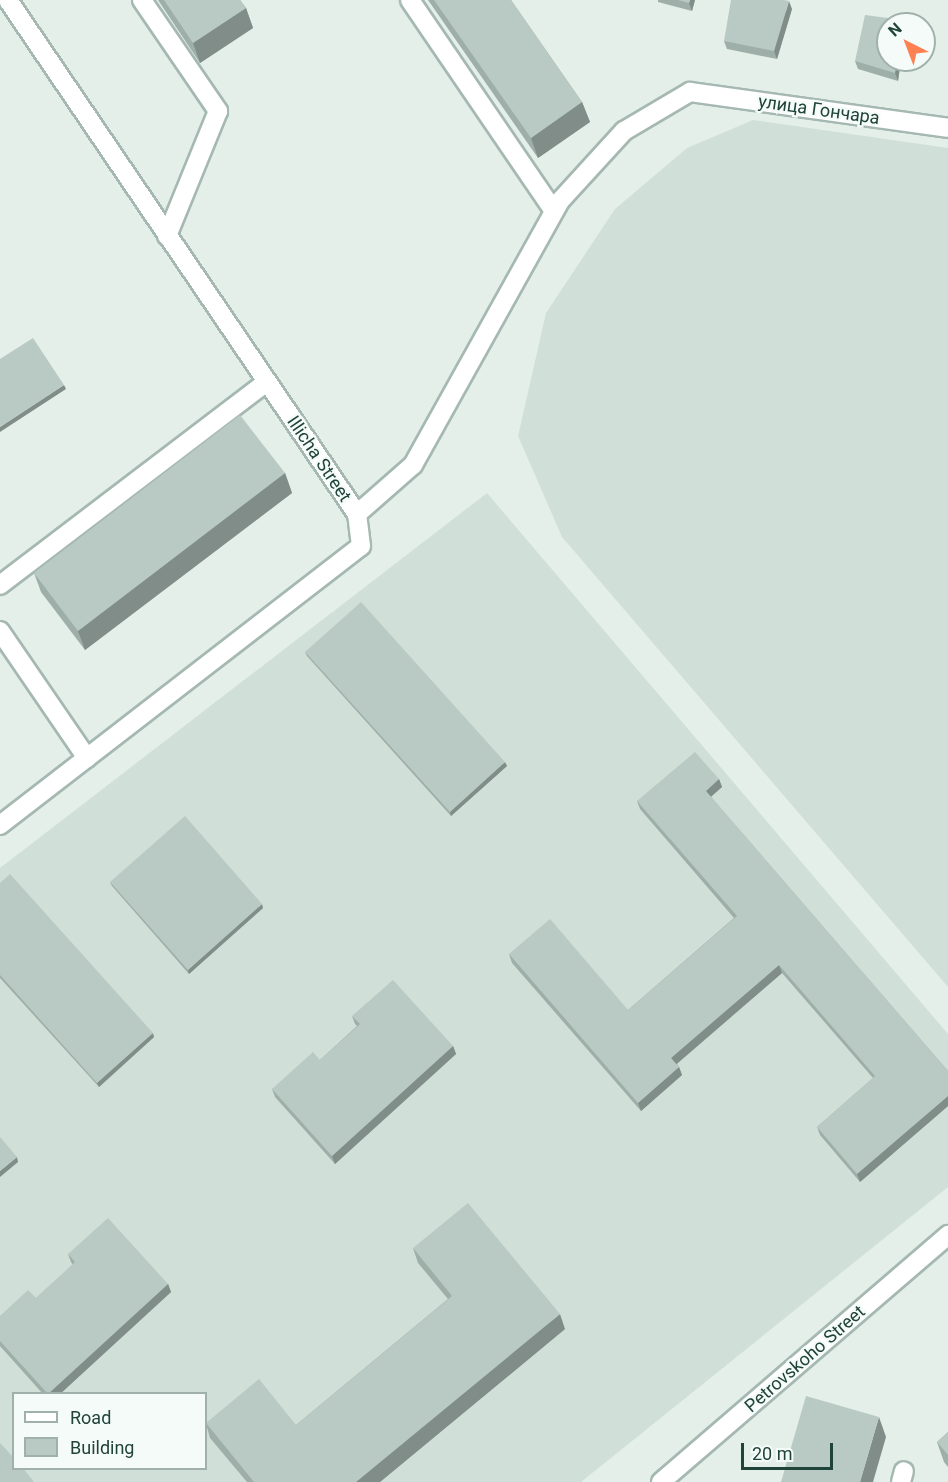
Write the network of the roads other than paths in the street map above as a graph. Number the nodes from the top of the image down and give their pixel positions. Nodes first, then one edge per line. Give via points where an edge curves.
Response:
1 (8, 0) edge
2 (142, 0) edge
3 (410, 0) edge
4 (948, 128) edge
5 (554, 211) junction
6 (167, 236) junction
7 (266, 382) junction
8 (357, 514) junction
9 (0, 585) edge
10 (0, 631) edge
11 (87, 758) junction
12 (0, 825) edge
13 (948, 1235) edge
14 (661, 1482) edge

1 - 6 street, Illicha Street
2 - 6 street via 219,111
3 - 5 street
4 - 5 street, улица Гончара via 690,92 624,131
5 - 8 street via 413,465
6 - 7 street, Illicha Street
7 - 8 street, Illicha Street
7 - 9 street
8 - 11 street, Illicha Street via 361,546
10 - 11 street
11 - 12 street, Illicha Street
13 - 14 street, Petrovskoho Street

